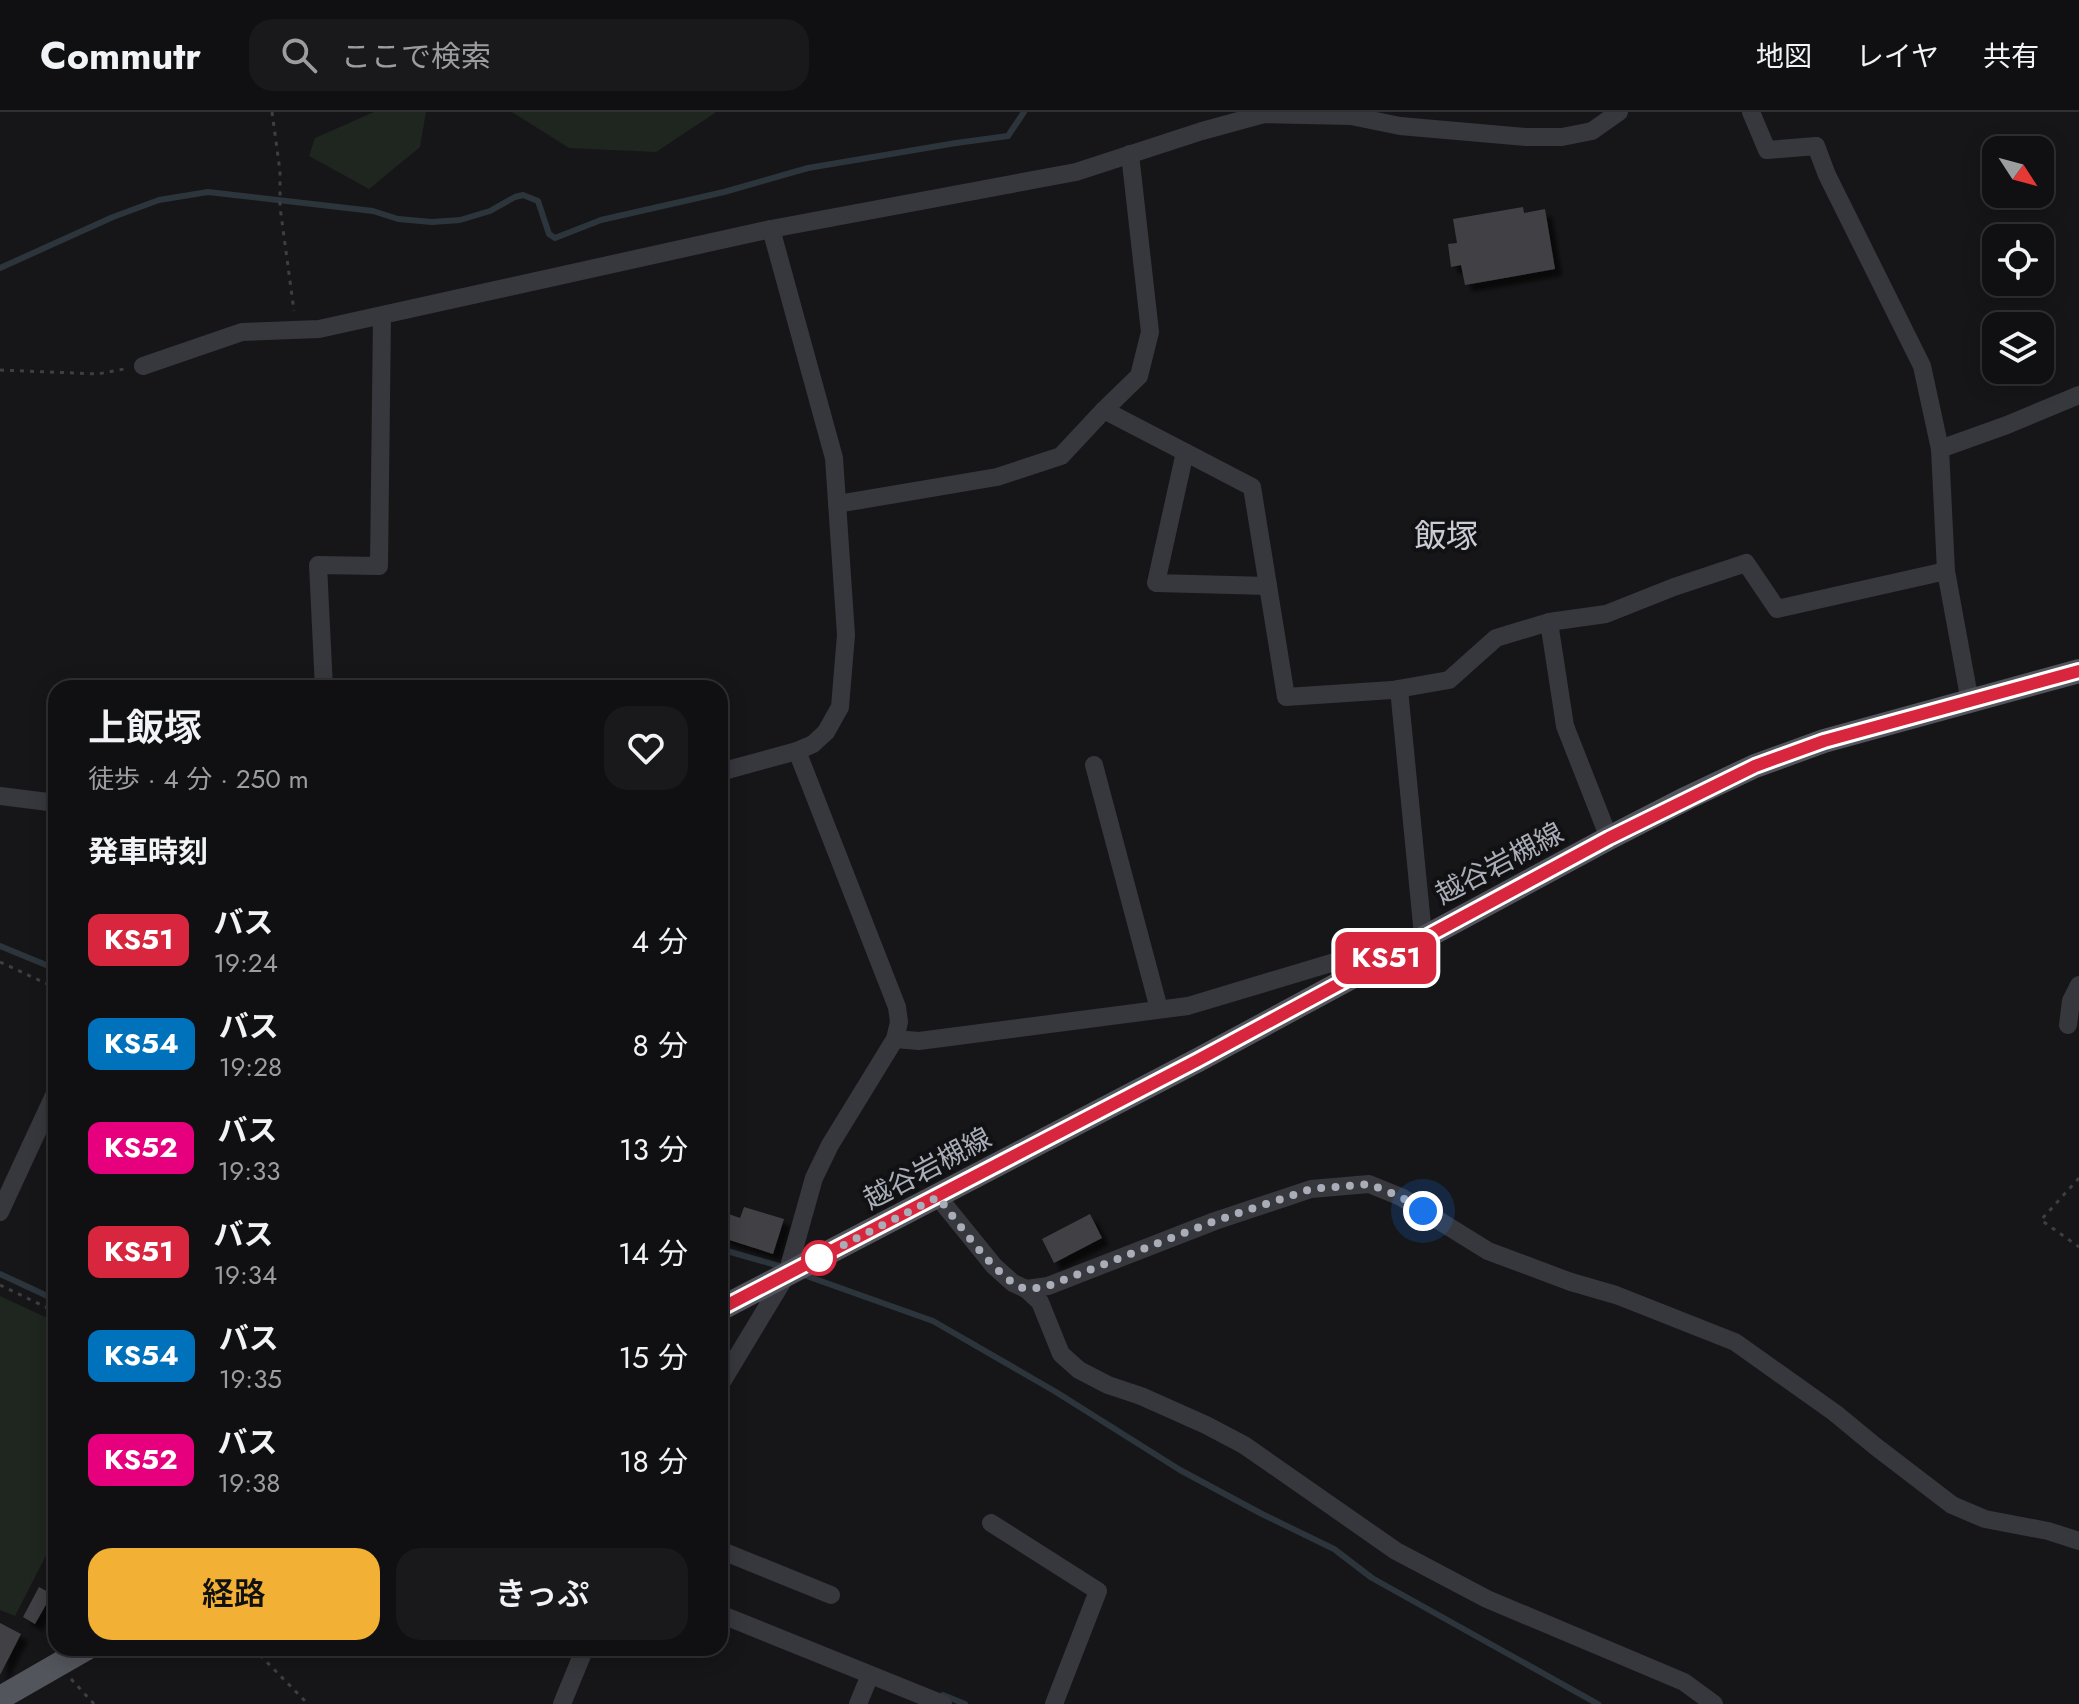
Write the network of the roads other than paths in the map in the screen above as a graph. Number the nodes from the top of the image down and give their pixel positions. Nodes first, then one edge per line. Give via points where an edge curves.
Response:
1 (1619, 112) edge
2 (1751, 112) edge
3 (1399, 119) edge
4 (1130, 154) junction
5 (771, 229) junction
6 (382, 316) junction
7 (143, 366) road end
8 (2079, 395) edge
9 (1104, 410) junction
10 (1940, 449) junction
11 (1185, 452) junction
12 (837, 504) junction
13 (1946, 571) junction
14 (1268, 586) junction
15 (1549, 622) junction
16 (2079, 671) edge
17 (324, 680) edge
18 (1399, 689) junction
19 (1970, 702) junction
20 (797, 751) junction
21 (1094, 765) dead end
22 (728, 770) edge
23 (0, 796) edge
24 (48, 802) edge
25 (1609, 838) junction
26 (1428, 933) junction
27 (2079, 985) edge
28 (1159, 1009) junction
29 (2068, 1025) dead end
30 (895, 1039) junction
31 (48, 1108) edge
32 (938, 1197) junction
33 (0, 1212) edge
34 (787, 1274) junction
35 (1026, 1289) junction
36 (728, 1305) edge
37 (728, 1372) edge
38 (991, 1523) dead end
39 (2079, 1541) edge
40 (728, 1553) edge
41 (831, 1595) dead end
42 (728, 1617) edge
43 (73, 1656) edge
44 (582, 1656) edge
45 (870, 1675) junction
46 (0, 1698) edge
47 (562, 1704) edge
48 (858, 1704) edge
49 (943, 1704) edge
50 (1054, 1704) edge
51 (1714, 1704) edge

1 - 3 street via 1592,131 1562,137
2 - 10 street via 1767,150 1816,146 1922,366
3 - 4 street via 1264,114
4 - 5 street via 1076,172
4 - 9 street via 1150,332 1139,376
5 - 6 street
5 - 12 street via 834,458
6 - 7 street via 319,329 242,332
6 - 17 street via 379,566 318,565
8 - 10 street
9 - 11 street
9 - 12 street via 1061,456 997,477
10 - 13 street
11 - 14 street via 1252,487
11 - 14 street via 1156,583
12 - 20 street via 846,635 840,707 826,732
13 - 15 street via 1777,609 1746,563 1606,614
13 - 19 street
14 - 18 street via 1286,697
15 - 18 street via 1496,638 1449,680
15 - 25 street via 1565,726
16 - 19 main road, 越谷岩槻線
18 - 26 street
19 - 25 main road, 越谷岩槻線 via 1824,741 1755,766
20 - 22 street
20 - 30 street via 897,1007
21 - 28 street
23 - 24 street
25 - 26 main road, 越谷岩槻線
26 - 28 street via 1188,1006
26 - 32 main road, 越谷岩槻線
27 - 29 street
28 - 30 street via 919,1041
30 - 34 street via 814,1178
31 - 33 street
32 - 34 main road, 越谷岩槻線
32 - 35 street via 994,1266
34 - 36 main road, 越谷岩槻線
34 - 37 street
35 - 39 street via 1048,1286 1311,1189 1369,1184 1401,1197 1488,1251 1735,1342 1952,1505 1985,1519
35 - 51 street via 1040,1302 1061,1354 1079,1370 1244,1445 1396,1551 1487,1599 1684,1682
38 - 50 street via 1098,1591
40 - 41 street
42 - 45 street
43 - 46 main road
44 - 47 street
45 - 48 street
45 - 49 street

